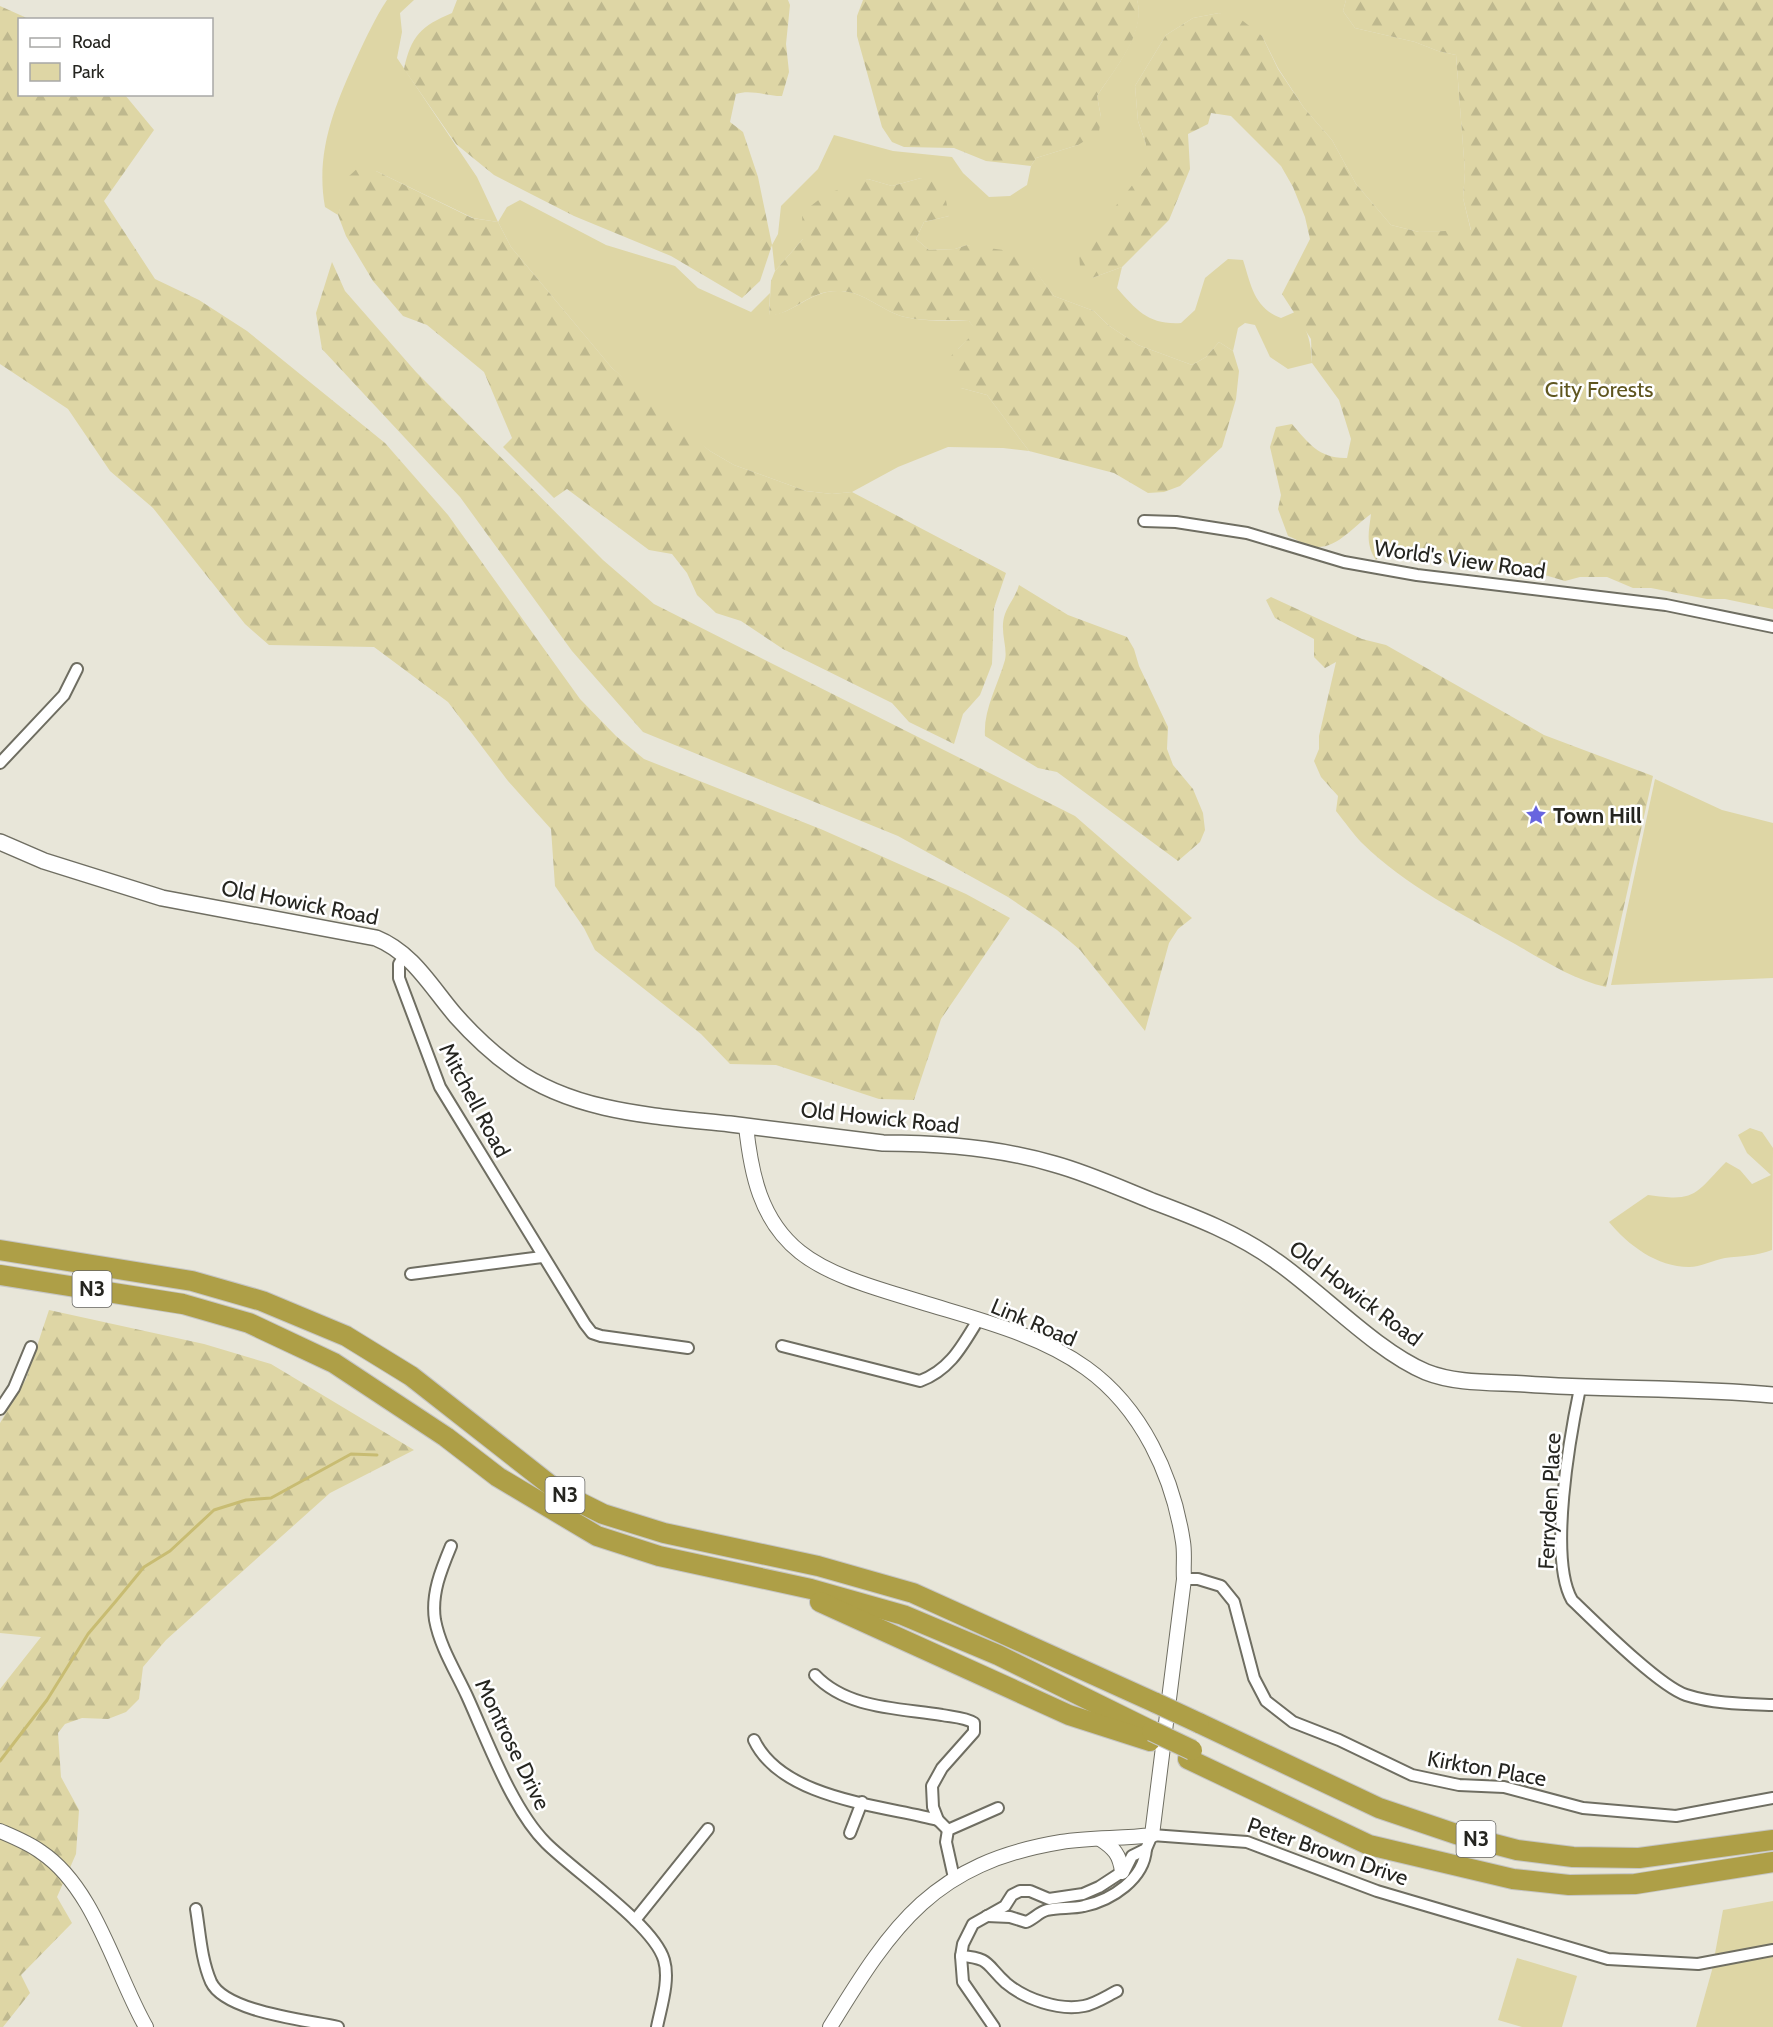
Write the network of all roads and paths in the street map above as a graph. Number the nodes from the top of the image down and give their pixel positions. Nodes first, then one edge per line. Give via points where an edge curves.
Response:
1 (1144, 521) dead end
2 (1773, 627) edge
3 (77, 669) dead end
4 (0, 764) edge
5 (0, 842) edge
6 (405, 954) junction
7 (746, 1126) junction
8 (0, 1250) edge
9 (542, 1257) junction
10 (411, 1274) dead end
11 (0, 1275) edge
12 (978, 1320) junction
13 (782, 1346) dead end
14 (31, 1347) dead end
15 (688, 1348) dead end
16 (1580, 1388) junction
17 (1773, 1395) edge
18 (0, 1409) edge
19 (451, 1546) dead end
20 (1184, 1579) junction
21 (815, 1675) dead end
22 (1731, 1704) junction
23 (1773, 1705) edge
24 (1773, 1713) edge
25 (754, 1740) dead end
26 (1773, 1798) edge
27 (862, 1802) junction
28 (998, 1808) dead end
29 (938, 1820) junction
30 (708, 1828) dead end
31 (948, 1830) junction
32 (0, 1831) edge
33 (850, 1833) dead end
34 (1152, 1835) junction
35 (1100, 1839) junction
36 (1773, 1840) edge
37 (1146, 1849) junction
38 (1773, 1862) edge
39 (1122, 1872) junction
40 (954, 1878) junction
41 (196, 1909) dead end
42 (983, 1916) junction
43 (635, 1920) junction
44 (1773, 1950) edge
45 (961, 1956) junction
46 (1117, 1991) dead end
47 (146, 2027) edge
48 (338, 2027) edge
49 (657, 2027) edge
50 (830, 2027) edge
51 (994, 2027) edge

1 - 2 street, World's View Road via 1247,533 1344,562 1418,575 1666,605
3 - 4 street via 64,695
5 - 6 main road, Old Howick Road via 67,869 162,898 376,938
6 - 7 main road, Old Howick Road via 495,1054 537,1083 584,1103
6 - 9 street, Mitchell Road via 399,964 399,978 431,1068
7 - 12 street, Link Road via 757,1190 770,1217 800,1252 853,1281
7 - 16 main road, Old Howick Road via 980,1150 1054,1164 1207,1222 1266,1254 1390,1351 1426,1372 1457,1379
8 - 36 highway, N3, bridge via 192,1281 262,1301 346,1336 411,1376 559,1492 603,1514 664,1533 818,1566 913,1593 1379,1808 1456,1834 1517,1850 1573,1857 1639,1858
9 - 10 street
9 - 15 street, Mitchell Road via 592,1333
11 - 38 highway, N3, bridge via 183,1304 249,1323 334,1363 446,1437 498,1477 597,1536 659,1556 811,1589 903,1615 998,1655 1151,1736 1375,1841 1443,1863 1513,1879 1569,1885 1635,1884
12 - 13 street via 948,1366 936,1376 920,1381
12 - 20 street, Link Road via 1041,1344 1086,1368 1125,1406 1155,1449 1165,1472 1184,1545
14 - 18 street via 14,1389
16 - 17 main road, Old Howick Road
16 - 22 street, Ferryden Place via 1565,1486 1561,1554 1565,1588 1572,1600 1673,1688
19 - 43 street, Montrose Drive via 438,1576 435,1620 498,1763 523,1813 544,1842
20 - 26 street, Kirkton Place via 1221,1586 1233,1602 1254,1678 1266,1701 1293,1722 1412,1774 1440,1782 1516,1789 1583,1808 1676,1816
20 - 34 street, Link Road
21 - 29 street via 824,1686 839,1694 871,1704 974,1723 974,1732 942,1768 932,1786
22 - 23 street, Ferryden Place
22 - 24 street, Ferryden Place
25 - 27 street via 771,1766 789,1778
27 - 29 street
27 - 33 street
28 - 31 street
29 - 31 street
30 - 43 street
31 - 40 street via 946,1842
32 - 47 street via 42,1852 62,1871 90,1910
34 - 35 street, Peter Brown Drive
34 - 37 street
34 - 44 street, Peter Brown Drive via 1247,1842 1377,1891 1608,1959 1698,1964
35 - 39 street via 1116,1851
35 - 40 street, Peter Brown Drive via 1029,1848 987,1861
37 - 39 street via 1132,1856
37 - 42 street via 1139,1872 1103,1900 1047,1910 1026,1922
39 - 42 street via 1083,1894 1049,1899 1020,1891 1005,1906
40 - 50 street, Peter Brown Drive via 887,1940
41 - 48 street via 204,1961 218,1992 243,2006
42 - 45 street via 969,1929
43 - 49 street, Montrose Drive via 655,1939 665,1960
45 - 46 street via 980,1958 1014,1990 1056,2005 1082,2007
45 - 51 street via 967,1990

